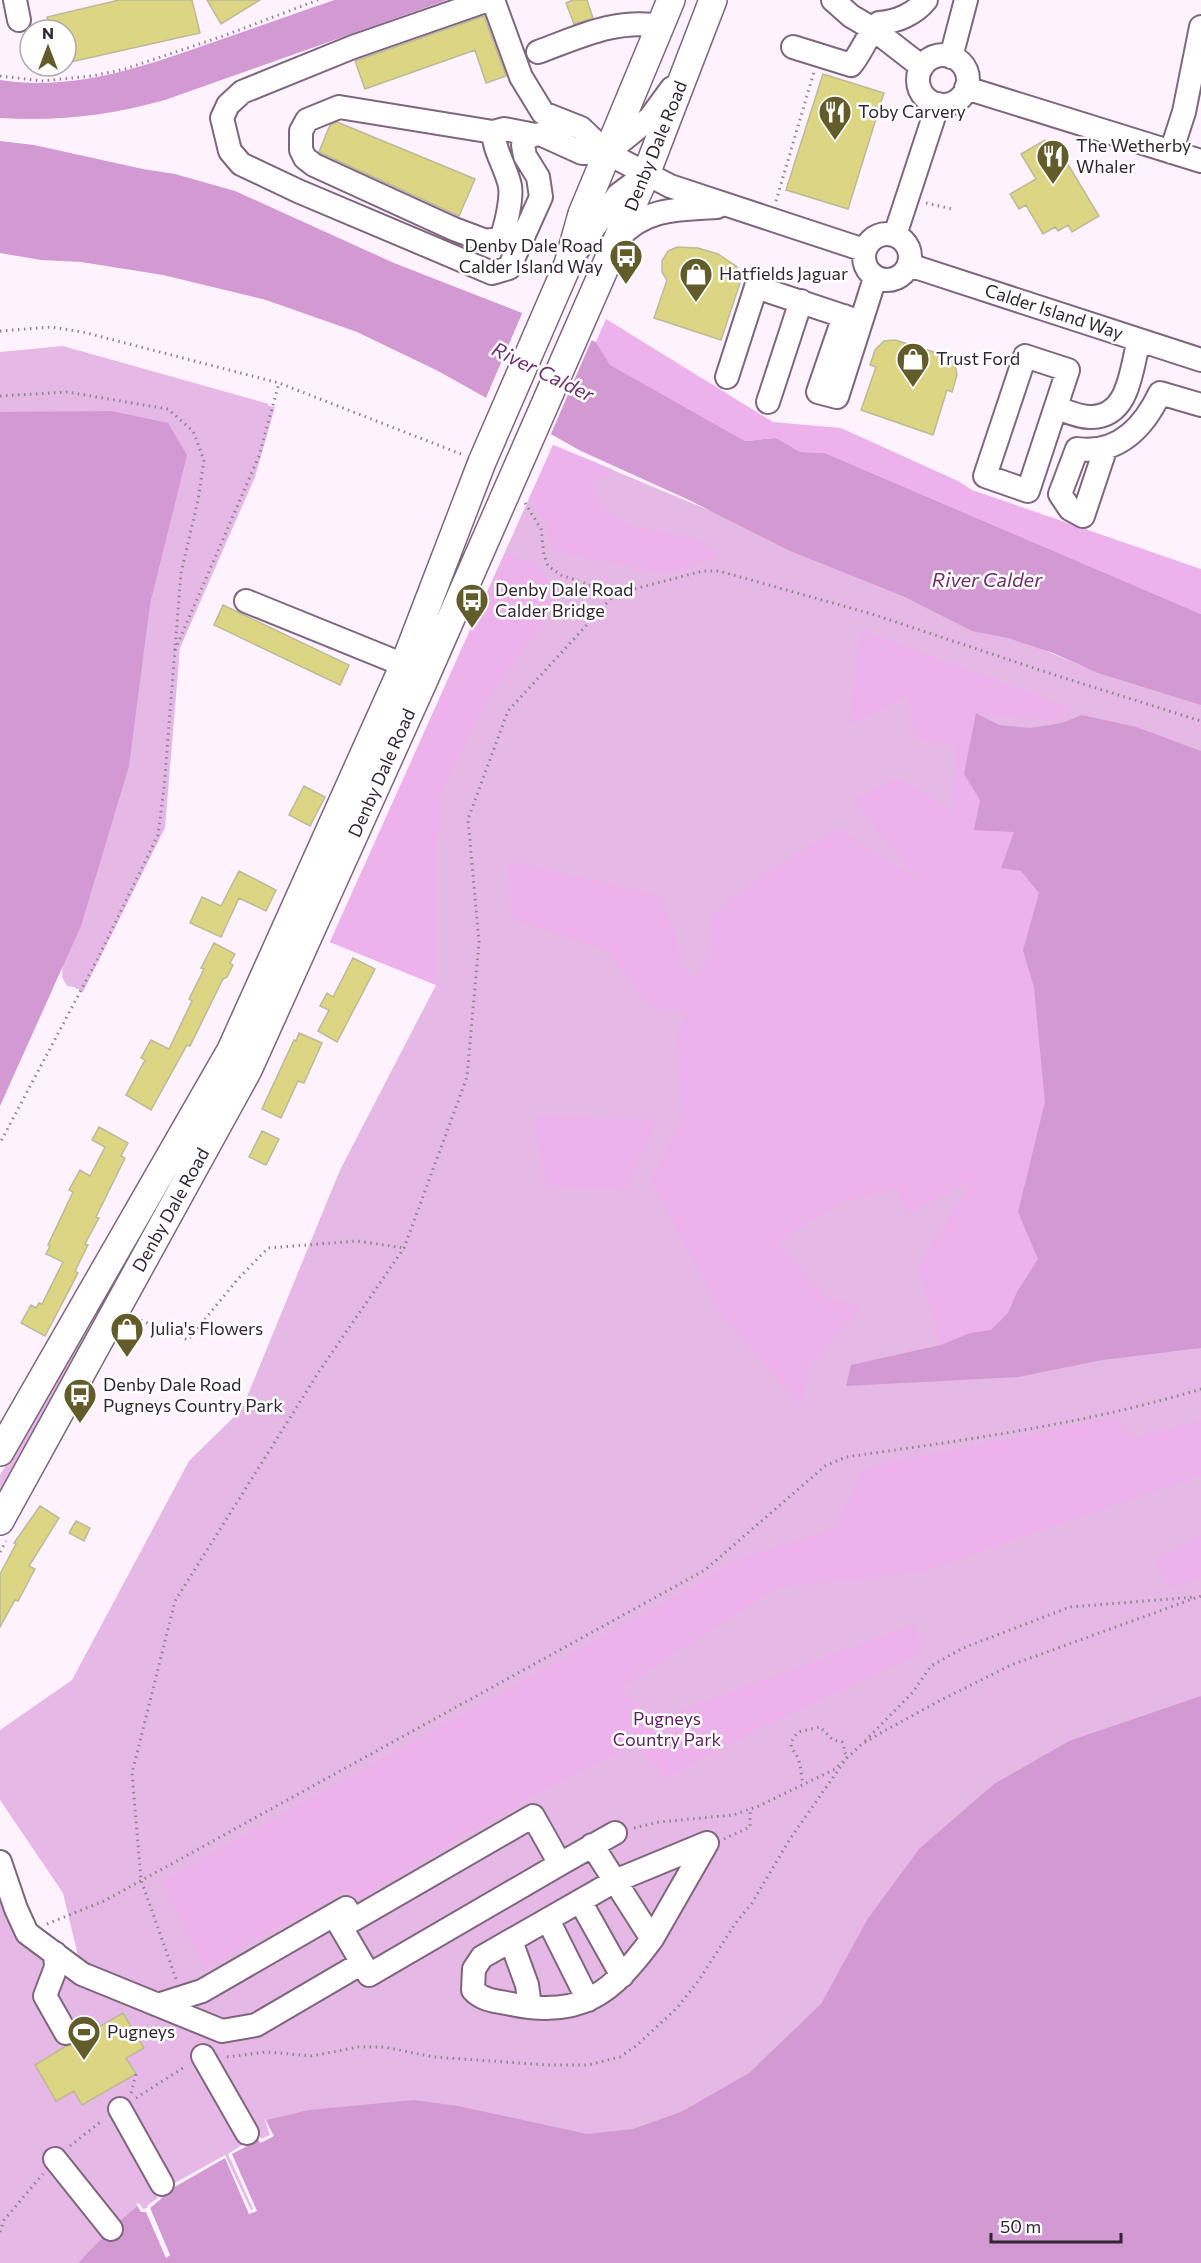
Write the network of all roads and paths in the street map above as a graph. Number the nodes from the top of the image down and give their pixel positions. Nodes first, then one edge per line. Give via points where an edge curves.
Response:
1 (318, 0) edge
2 (488, 0) edge
3 (493, 0) edge
4 (672, 0) edge
5 (713, 0) edge
6 (833, 0) edge
7 (926, 0) edge
8 (966, 0) edge
9 (661, 26) junction
10 (1201, 27) edge
11 (873, 29) junction
12 (794, 47) dead end
13 (538, 52) dead end
14 (819, 56) junction
15 (951, 57) junction
16 (690, 59) junction
17 (922, 67) junction
18 (0, 76) edge
19 (966, 88) junction
20 (938, 104) junction
21 (493, 132) junction
22 (535, 135) junction
23 (1171, 152) junction
24 (607, 153) junction
25 (1201, 161) edge
26 (646, 174) junction
27 (906, 199) junction
28 (730, 207) junction
29 (952, 209) dead end
30 (771, 220) junction
31 (895, 235) junction
32 (616, 242) junction
33 (864, 250) junction
34 (568, 264) junction
35 (909, 265) junction
36 (875, 278) junction
37 (801, 301) junction
38 (0, 331) edge
39 (1139, 339) junction
40 (1200, 360) edge
41 (727, 377) dead end
42 (279, 383) junction
43 (0, 396) edge
44 (768, 402) dead end
45 (1201, 405) edge
46 (1056, 408) junction
47 (1106, 447) dead end
48 (482, 462) junction
49 (507, 489) junction
50 (615, 594) junction
51 (246, 601) dead end
52 (173, 655) junction
53 (404, 664) junction
54 (1201, 722) edge
55 (0, 1143) edge
56 (404, 1248) junction
57 (118, 1307) junction
58 (1201, 1389) edge
59 (0, 1452) edge
60 (0, 1521) edge
61 (1200, 1597) edge
62 (862, 1744) junction
63 (848, 1756) junction
64 (803, 1784) junction
65 (750, 1809) junction
66 (615, 1833) joint
67 (707, 1843) junction
68 (592, 1845) junction
69 (0, 1862) edge
70 (560, 1864) junction
71 (141, 1880) junction
72 (615, 1881) junction
73 (580, 1901) junction
74 (334, 1915) junction
75 (548, 1920) junction
76 (27, 1933) junction
77 (652, 1939) junction
78 (511, 1941) junction
79 (55, 1953) junction
80 (362, 1963) junction
81 (622, 1976) junction
82 (183, 1997) junction
83 (588, 2000) junction
84 (158, 2005) junction
85 (530, 2006) junction
86 (66, 2033) dead end
87 (203, 2056) dead end
88 (136, 2074) dead end
89 (125, 2101) joint
90 (247, 2133) dead end
91 (55, 2159) dead end
92 (162, 2184) dead end
93 (111, 2229) dead end

1 - 18 path via 125,69 42,81
2 - 22 street via 353,47 242,93 228,105 222,118 230,151 241,164 279,182 492,273 509,268 541,197 538,177 523,145 529,136
3 - 24 street via 521,77 543,112 581,128
4 - 9 main road, Denby Dale Road
5 - 16 main road, Denby Dale Road
6 - 11 street
7 - 11 street via 919,8
8 - 15 street
9 - 13 street via 612,25
9 - 24 main road, Denby Dale Road
10 - 23 street via 1191,114
11 - 14 street via 851,65
11 - 17 street
12 - 14 street
14 - 30 path
15 - 17 street via 934,57
15 - 19 street via 965,69
16 - 24 street via 650,118
16 - 26 main road, Denby Dale Road
17 - 20 street via 920,90 930,102
19 - 20 street via 958,99
19 - 23 street
20 - 27 street
21 - 21 street via 510,188 501,238 486,241 314,165 301,150 301,131 307,120 339,107
21 - 22 street via 504,129
22 - 24 street via 582,153
23 - 25 street
24 - 26 street
24 - 34 main road, Denby Dale Road via 582,214
26 - 28 street
26 - 32 main road, Denby Dale Road
26 - 34 street via 618,195
27 - 29 path
27 - 31 street
28 - 30 street
28 - 32 street via 655,213 637,222
30 - 33 street
31 - 33 street via 887,233 873,238
31 - 35 street via 909,250
32 - 49 main road, Denby Dale Road
33 - 36 street via 865,266
34 - 48 main road, Denby Dale Road
35 - 36 street via 891,280
35 - 39 street, Calder Island Way
36 - 37 street via 852,319
37 - 41 street via 756,287
37 - 44 street
38 - 42 path via 51,327 83,332
39 - 40 street, Calder Island Way
39 - 46 street via 1123,402 1111,413 1091,417
42 - 48 path
42 - 52 path via 259,456
43 - 52 path via 68,392 168,409 193,431 204,460 181,573
45 - 47 street via 1160,393 1140,428
46 - 46 street via 1068,370 1025,356 985,476 1028,490
48 - 53 main road, Denby Dale Road
49 - 50 path via 520,496 541,529 548,566 561,576
49 - 57 main road, Denby Dale Road via 248,1070
50 - 54 path via 703,571 719,571 873,614
50 - 56 path via 508,711 468,819 479,942 466,1077
51 - 53 street
52 - 55 path via 158,835
53 - 59 main road, Denby Dale Road via 231,1050
56 - 57 path via 357,1242 268,1248 188,1340 134,1318
56 - 71 path via 320,1370 175,1600 132,1773
57 - 60 main road, Denby Dale Road
58 - 71 path via 996,1436 846,1457 825,1466 705,1570
61 - 62 path via 1011,1665
61 - 62 path via 1070,1607 963,1648 931,1666 913,1692
62 - 63 path
63 - 64 path via 835,1769
63 - 64 path via 842,1742 832,1740 820,1727 798,1732 790,1748 798,1759
64 - 65 path
65 - 66 path via 733,1815 658,1822
65 - 67 path via 750,1827
66 - 68 street
67 - 72 street
67 - 77 street
68 - 70 street
68 - 72 street
69 - 76 street
70 - 74 street via 532,1816 353,1920 346,1908
70 - 80 street via 369,1975
71 - 76 path
71 - 82 path
72 - 73 street
72 - 77 street
73 - 75 street
73 - 81 street
74 - 80 street
74 - 82 street via 202,1991
75 - 78 street
75 - 83 street
76 - 79 street
77 - 81 street
78 - 85 street via 527,1985
78 - 85 street via 482,1957 474,1969 473,1990 479,1997
79 - 84 street via 82,1974
79 - 86 street via 56,1967 45,1996
80 - 84 street via 256,2025 222,2031
81 - 83 street via 606,1991
82 - 84 street
83 - 85 street via 568,2007
87 - 90 street
88 - 89 path
89 - 92 street
91 - 93 street

